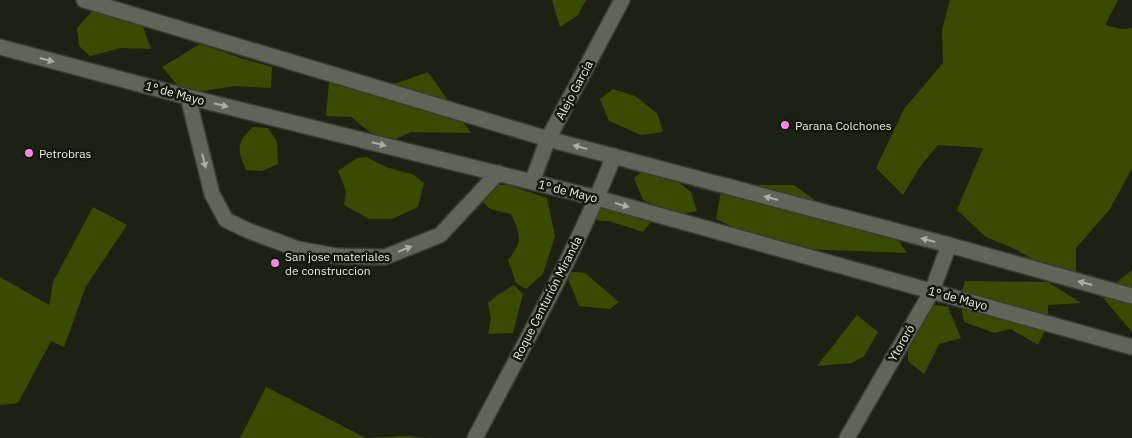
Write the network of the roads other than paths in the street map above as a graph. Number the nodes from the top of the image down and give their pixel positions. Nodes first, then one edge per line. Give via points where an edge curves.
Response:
1 (84, 0) edge
2 (622, 0) edge
3 (0, 47) edge
4 (188, 97) junction
5 (548, 139) junction
6 (614, 156) junction
7 (498, 173) junction
8 (532, 182) junction
9 (598, 198) junction
10 (949, 245) junction
11 (932, 291) junction
12 (1132, 296) edge
13 (1132, 347) edge
14 (475, 438) edge
15 (847, 438) edge

1 - 5 street
2 - 5 street, Alejo García
3 -> 4 street, 1° de Mayo
4 -> 7 street, 1° de Mayo
4 -> 7 street via 212,194 226,220 298,249 336,256 385,257 440,235
6 -> 5 street
5 - 8 street, Alejo García
6 - 9 street, Roque Centurión Miranda
10 -> 6 street
7 - 8 street, 1° de Mayo
8 - 9 street, 1° de Mayo
9 -> 11 street, 1° de Mayo
9 - 14 street, Roque Centurión Miranda
10 - 11 street, Ytororó
12 -> 10 street
11 - 13 street, 1° de Mayo
11 - 15 street, Ytororó

